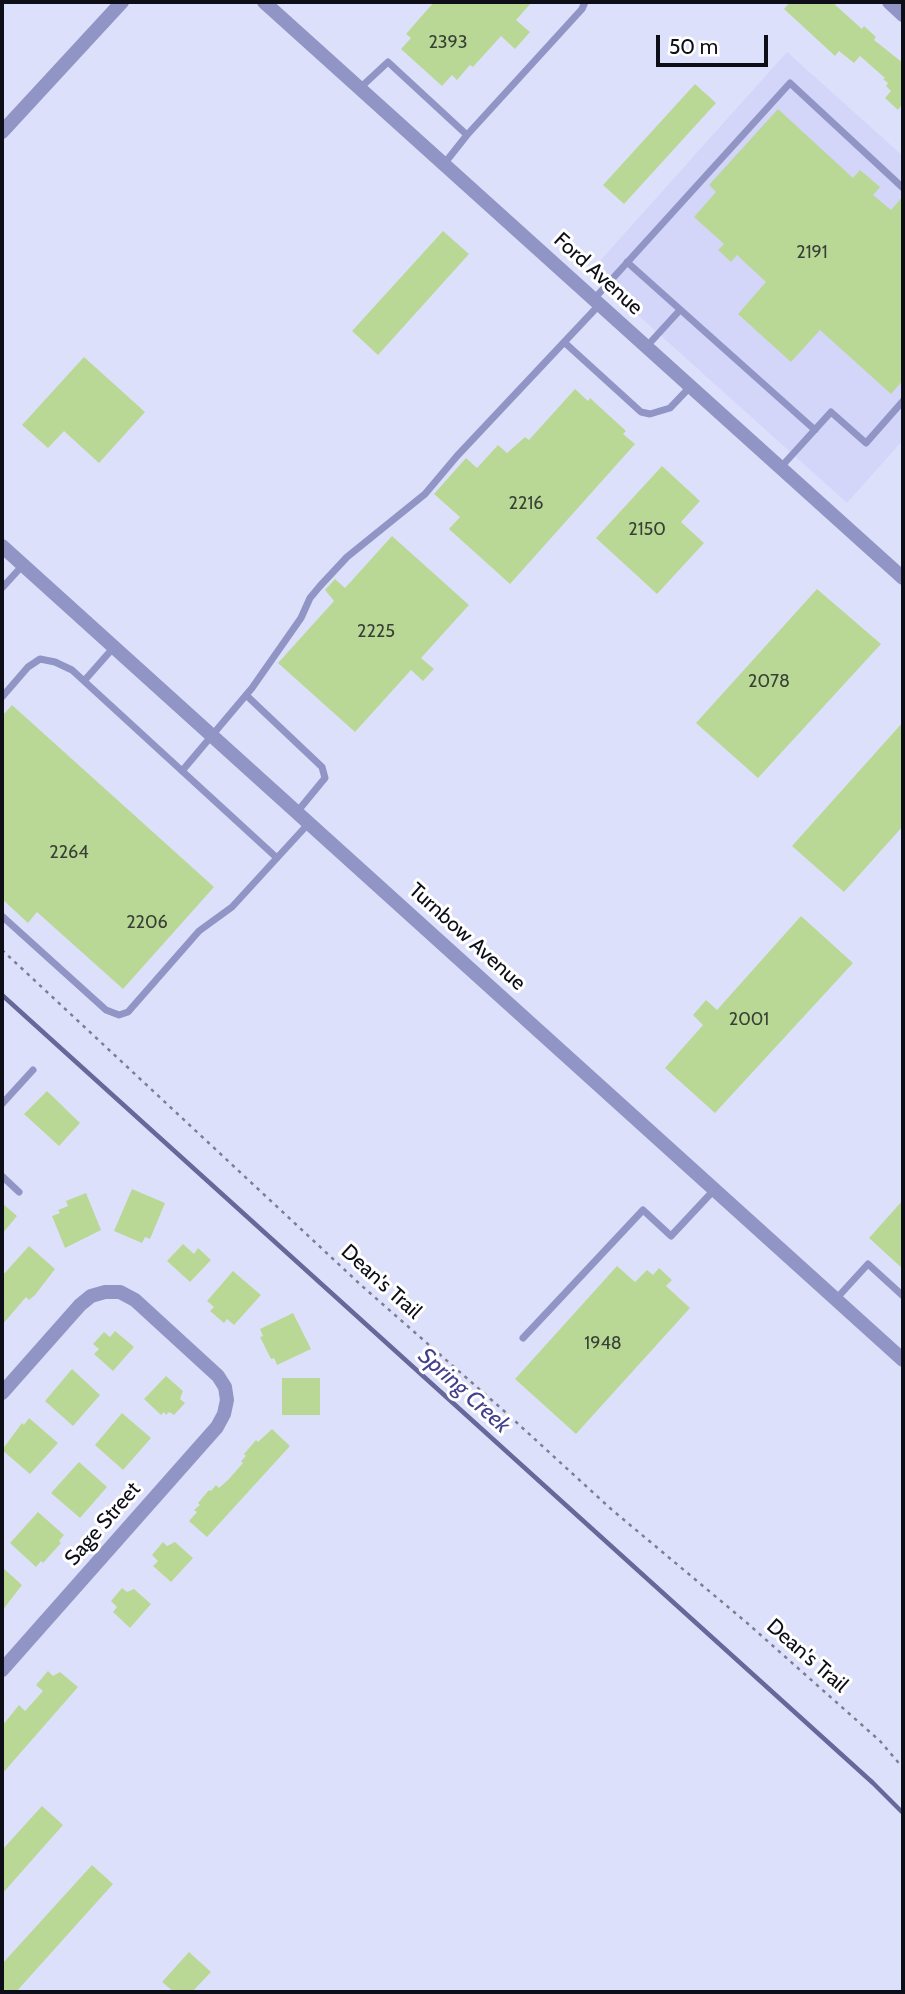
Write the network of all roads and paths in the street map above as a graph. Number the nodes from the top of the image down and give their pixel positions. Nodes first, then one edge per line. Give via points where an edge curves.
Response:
1 (122, 2) edge
2 (264, 2) edge
3 (585, 2) edge
4 (889, 2) edge
5 (903, 15) edge
6 (360, 88) junction
7 (2, 132) edge
8 (467, 135) junction
9 (444, 164) junction
10 (903, 188) edge
11 (627, 262) junction
12 (597, 301) junction
13 (680, 310) junction
14 (564, 342) junction
15 (647, 346) junction
16 (691, 386) junction
17 (903, 401) edge
18 (815, 430) junction
19 (781, 467) junction
20 (2, 546) edge
21 (23, 565) junction
22 (903, 578) edge
23 (2, 588) edge
24 (114, 647) junction
25 (84, 681) junction
26 (246, 695) junction
27 (2, 697) edge
28 (212, 736) junction
29 (182, 771) junction
30 (297, 812) junction
31 (309, 823) junction
32 (277, 858) junction
33 (2, 916) edge
34 (2, 950) edge
35 (33, 1070) dead end
36 (2, 1104) edge
37 (2, 1176) edge
38 (715, 1190) junction
39 (19, 1192) dead end
40 (903, 1296) edge
41 (836, 1299) junction
42 (523, 1338) dead end
43 (903, 1360) edge
44 (2, 1393) edge
45 (2, 1670) edge
46 (903, 1768) edge

1 - 7 street
2 - 6 street, Ford Avenue
3 - 8 lane
4 - 5 street
6 - 8 lane via 388,62
6 - 9 street, Ford Avenue
8 - 9 lane
9 - 12 street, Ford Avenue
10 - 11 lane via 790,83
11 - 12 lane
11 - 13 lane
12 - 14 lane
12 - 15 street, Ford Avenue
13 - 15 lane
13 - 18 lane
14 - 16 lane via 641,412 670,408
14 - 26 lane via 425,494 346,557 310,598 301,618
15 - 16 street, Ford Avenue
16 - 19 street, Ford Avenue
17 - 18 lane via 866,443 831,412
18 - 19 lane
19 - 22 street, Ford Avenue
20 - 21 street, Turnbow Avenue
21 - 23 lane
21 - 24 street, Turnbow Avenue
24 - 25 lane
24 - 28 street, Turnbow Avenue
25 - 27 lane via 72,670 40,659
25 - 29 lane
26 - 28 lane
26 - 30 lane via 323,767 325,778
28 - 29 lane
28 - 30 street, Turnbow Avenue
29 - 32 lane
30 - 31 street, Turnbow Avenue
31 - 32 lane
31 - 38 street, Turnbow Avenue
32 - 33 lane via 232,908 199,930 128,1012 119,1015 106,1010
34 - 46 path, Dean's Trail via 362,1286 880,1741
35 - 36 lane
37 - 39 lane
38 - 41 street, Turnbow Avenue
38 - 42 lane via 671,1236 643,1210
40 - 41 lane via 868,1264
41 - 43 street, Turnbow Avenue
44 - 45 street, Sage Street via 80,1305 91,1296 120,1292 135,1300 218,1376 227,1400 216,1427

